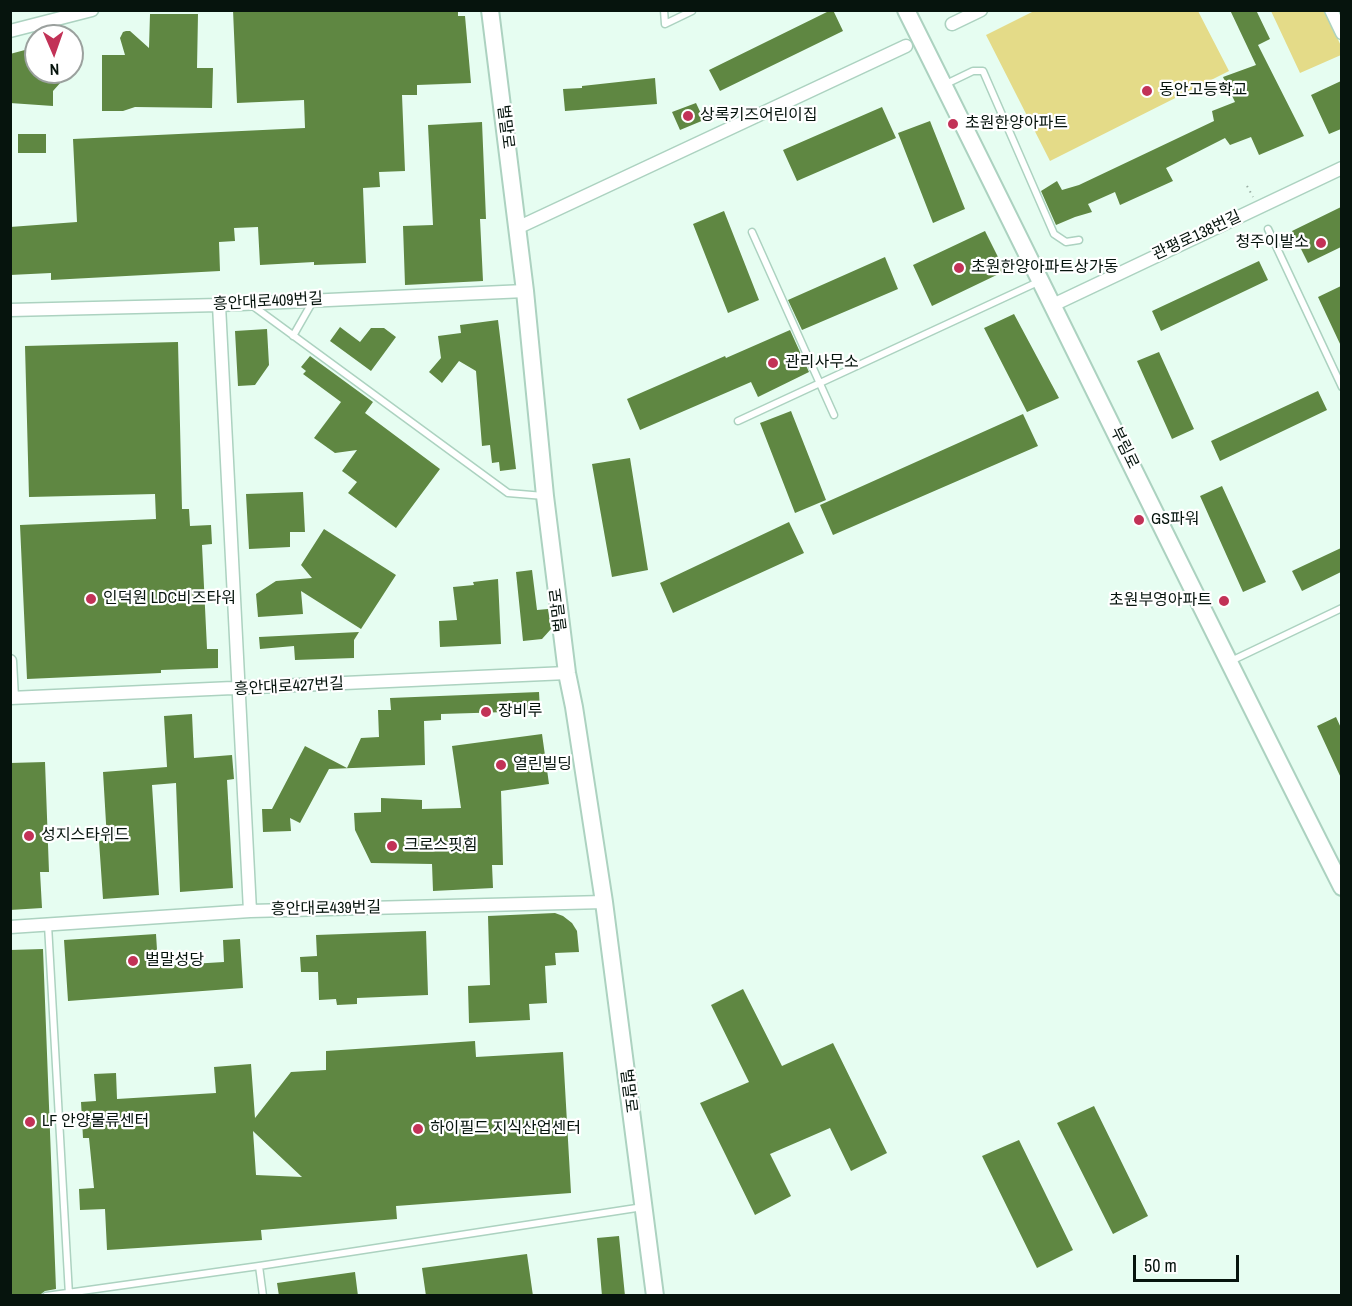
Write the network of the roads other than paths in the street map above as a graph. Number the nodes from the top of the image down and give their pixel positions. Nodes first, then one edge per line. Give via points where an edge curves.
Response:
1 (92, 10) edge
2 (490, 10) edge
3 (663, 10) edge
4 (906, 10) edge
5 (981, 10) edge
6 (1331, 10) edge
7 (692, 11) edge
8 (952, 24) dead end
9 (10, 31) edge
10 (1341, 33) edge
11 (906, 46) dead end
12 (943, 86) junction
13 (1341, 168) edge
14 (517, 228) junction
15 (1268, 229) dead end
16 (752, 232) dead end
17 (1079, 240) dead end
18 (1041, 281) junction
19 (525, 291) junction
20 (313, 300) junction
21 (250, 303) junction
22 (219, 305) junction
23 (1053, 305) junction
24 (10, 310) edge
25 (293, 336) junction
26 (821, 384) junction
27 (1341, 387) edge
28 (834, 414) dead end
29 (738, 421) dead end
30 (545, 496) junction
31 (1341, 608) edge
32 (10, 661) edge
33 (1228, 663) junction
34 (567, 673) junction
35 (238, 689) junction
36 (11, 698) edge
37 (1341, 887) edge
38 (604, 902) junction
39 (250, 911) junction
40 (48, 924) junction
41 (10, 927) edge
42 (643, 1207) junction
43 (259, 1266) junction
44 (69, 1294) edge
45 (46, 1296) edge
46 (263, 1296) edge
47 (655, 1296) edge

1 - 9 street
2 - 14 street, 벌말로
3 - 7 lane via 665,24
4 - 12 street, 부림로
5 - 8 street
6 - 10 street
11 - 14 street
12 - 17 lane via 983,70 1054,234 1066,242
12 - 18 street, 부림로
13 - 23 street, 관평로138번길
14 - 19 street, 벌말로
15 - 27 lane
16 - 26 lane
18 - 23 street, 부림로
18 - 26 lane
19 - 20 street, 흥안대로409번길
19 - 30 street, 벌말로
20 - 21 street, 흥안대로409번길
20 - 25 lane
21 - 22 street, 흥안대로409번길
21 - 25 lane
22 - 24 street, 흥안대로409번길
22 - 35 street
23 - 33 street, 부림로
25 - 30 lane via 508,493
26 - 28 lane
26 - 29 lane
30 - 34 street, 벌말로
31 - 33 lane
32 - 36 street
33 - 37 street, 부림로
34 - 35 street, 흥안대로427번길
34 - 38 street, 벌말로
35 - 36 street, 흥안대로427번길
35 - 39 street
38 - 39 street, 흥안대로439번길
38 - 42 street, 벌말로
39 - 40 street, 흥안대로439번길
40 - 41 street, 흥안대로439번길
40 - 44 lane
42 - 43 lane
42 - 47 street, 벌말로
43 - 44 lane
43 - 46 lane
44 - 45 lane

